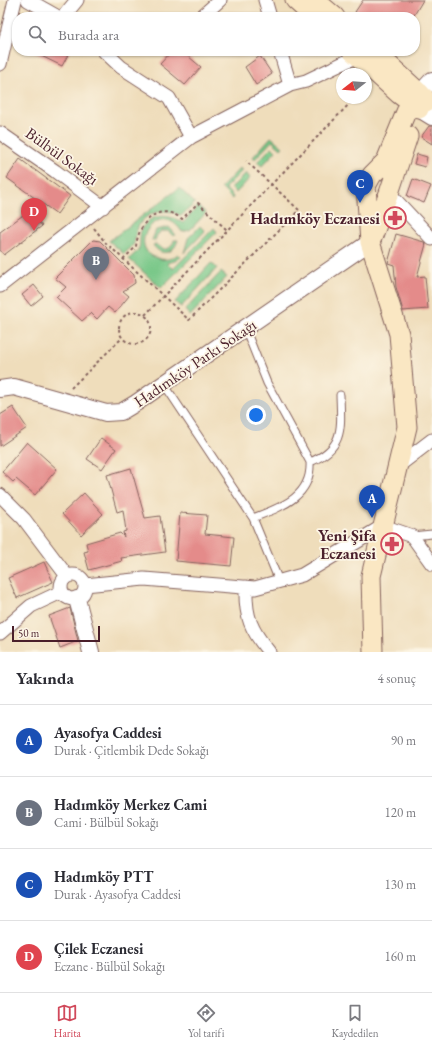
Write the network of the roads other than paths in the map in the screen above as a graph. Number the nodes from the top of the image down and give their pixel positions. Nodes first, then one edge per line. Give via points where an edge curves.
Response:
1 (15, 0) edge
2 (28, 0) edge
3 (77, 0) edge
4 (220, 0) edge
5 (266, 0) edge
6 (295, 0) edge
7 (315, 0) edge
8 (12, 12) edge
9 (49, 12) edge
10 (67, 12) edge
11 (207, 12) edge
12 (269, 12) edge
13 (308, 12) edge
14 (329, 12) edge
15 (12, 13) edge
16 (109, 56) edge
17 (281, 56) edge
18 (356, 56) edge
19 (366, 56) edge
20 (0, 64) edge
21 (290, 85) junction
22 (426, 100) edge
23 (0, 133) edge
24 (191, 137) junction
25 (389, 193) junction
26 (103, 207) junction
27 (432, 239) edge
28 (370, 242) junction
29 (0, 286) edge
30 (245, 328) junction
31 (164, 384) junction
32 (0, 389) edge
33 (340, 395) dead end
34 (432, 440) edge
35 (310, 462) junction
36 (398, 466) junction
37 (0, 495) edge
38 (253, 518) junction
39 (383, 526) junction
40 (432, 534) edge
41 (412, 536) junction
42 (432, 564) edge
43 (67, 576) junction
44 (280, 581) junction
45 (85, 585) junction
46 (246, 587) junction
47 (61, 592) junction
48 (77, 599) junction
49 (0, 633) edge
50 (91, 652) edge
51 (269, 652) edge
52 (373, 652) edge

1 - 8 street
2 - 9 street
3 - 10 street
4 - 11 street
5 - 12 street
6 - 13 main road
7 - 14 main road
15 - 20 street
16 - 24 street via 121,67 169,98
17 - 21 street
18 - 21 street via 306,81
19 - 22 main road
21 - 24 street
22 - 25 main road via 414,120
22 - 28 main road via 406,112 386,161 372,175 366,186
23 - 26 street, Bülbül Sokağı
24 - 26 street
25 - 27 street
25 - 28 main road
26 - 29 street
28 - 30 street, Hadımköy Parkı Sokağı
28 - 36 main road via 399,334 407,427
30 - 31 street, Hadımköy Parkı Sokağı
30 - 35 lane via 267,383
31 - 32 street, Hadımköy Parkı Sokağı via 128,409 115,413 106,413 14,387
31 - 38 lane
33 - 35 lane via 341,428 336,445 324,457
34 - 36 street
35 - 38 lane via 311,474 304,490 282,506
36 - 39 main road
37 - 43 street via 24,519
38 - 44 lane
39 - 41 street
39 - 44 street via 302,574
39 - 52 main road via 371,576
40 - 41 lane
41 - 42 street
43 - 45 street via 78,576
43 - 47 street via 62,580
44 - 46 street via 255,588
45 - 46 street via 144,579
45 - 48 street via 82,596
46 - 51 street via 250,624
47 - 48 street via 68,599
47 - 49 street via 31,606
48 - 50 street

